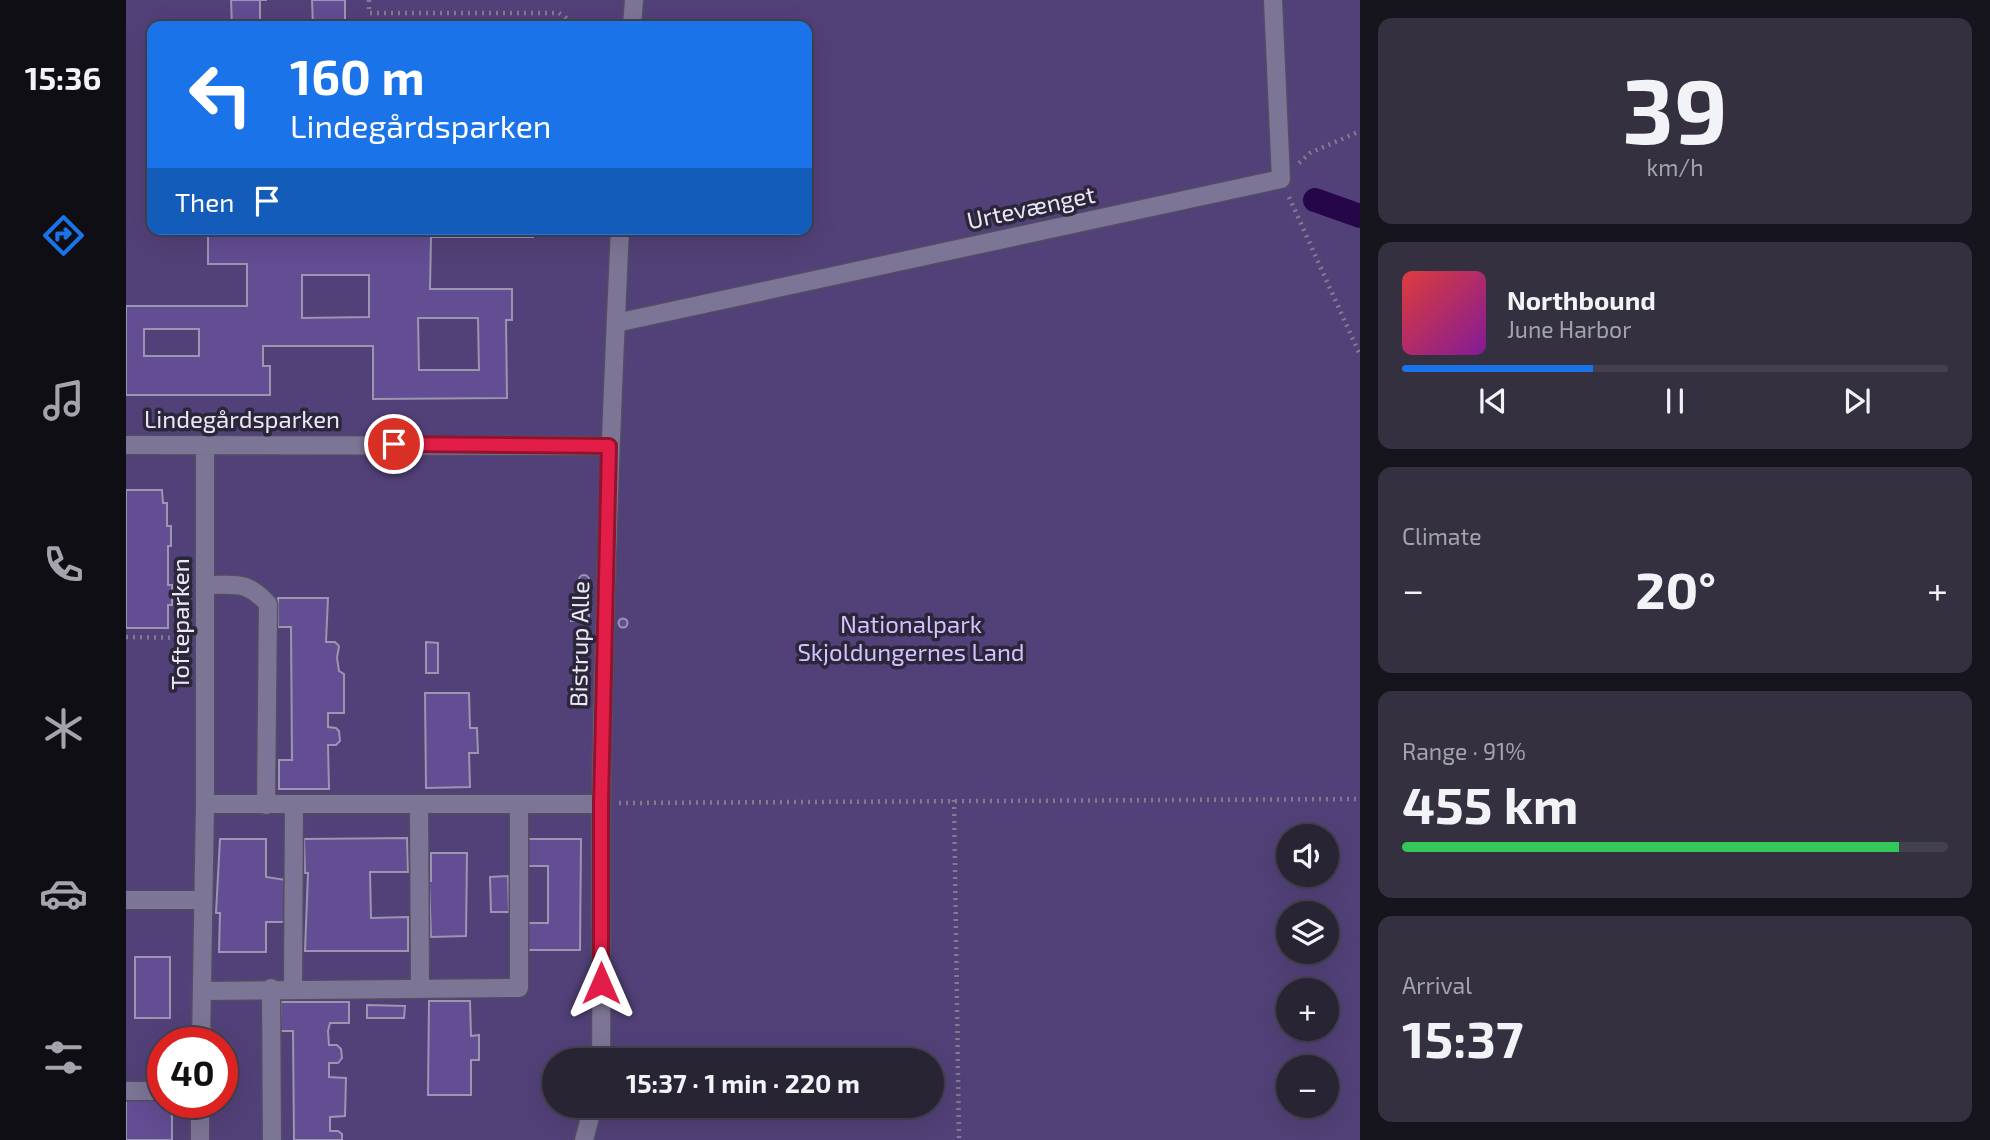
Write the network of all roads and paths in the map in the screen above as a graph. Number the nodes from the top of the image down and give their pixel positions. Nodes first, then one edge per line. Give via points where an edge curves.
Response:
1 (369, 0) edge
2 (634, 0) edge
3 (1273, 0) edge
4 (568, 21) edge
5 (632, 21) edge
6 (1360, 131) edge
7 (1281, 179) junction
8 (620, 235) edge
9 (616, 323) junction
10 (1360, 355) edge
11 (205, 444) junction
12 (126, 445) edge
13 (609, 446) junction
14 (206, 585) junction
15 (126, 637) edge
16 (205, 639) junction
17 (1360, 799) edge
18 (954, 800) junction
19 (205, 804) junction
20 (419, 804) junction
21 (519, 804) junction
22 (601, 804) junction
23 (266, 805) junction
24 (294, 805) junction
25 (126, 900) edge
26 (202, 900) junction
27 (271, 988) junction
28 (293, 988) junction
29 (419, 988) junction
30 (202, 991) junction
31 (201, 1027) edge
32 (601, 1048) edge
33 (126, 1091) edge
34 (147, 1091) edge
35 (200, 1118) edge
36 (592, 1118) edge
37 (590, 1138) edge
38 (200, 1140) edge
39 (272, 1140) edge
40 (959, 1140) edge

1 - 4 path via 369,13 559,13
2 - 5 street
3 - 7 street
6 - 7 path via 1310,153
7 - 9 street, Urtevænget
7 - 10 path
8 - 9 street, Bistrup Alle
9 - 13 street, Bistrup Alle
11 - 12 street, Lindegårdsparken
11 - 13 street, Lindegårdsparken
11 - 14 street, Tofteparken
13 - 22 street, Bistrup Alle
14 - 16 street, Tofteparken
14 - 23 street via 240,584 256,591 268,604
15 - 16 path
16 - 19 street, Tofteparken
17 - 18 path
18 - 22 path
18 - 40 path
19 - 23 street
19 - 26 street, Tofteparken
20 - 21 street
20 - 24 street
20 - 29 street
21 - 22 street
21 - 29 street via 519,988
22 - 32 street, Bistrup Alle
23 - 24 street
24 - 28 street
25 - 26 street
26 - 30 street, Tofteparken
27 - 28 street
27 - 30 street
27 - 39 street
28 - 29 street
30 - 31 street, Tofteparken
33 - 34 street
35 - 38 street
36 - 37 street

